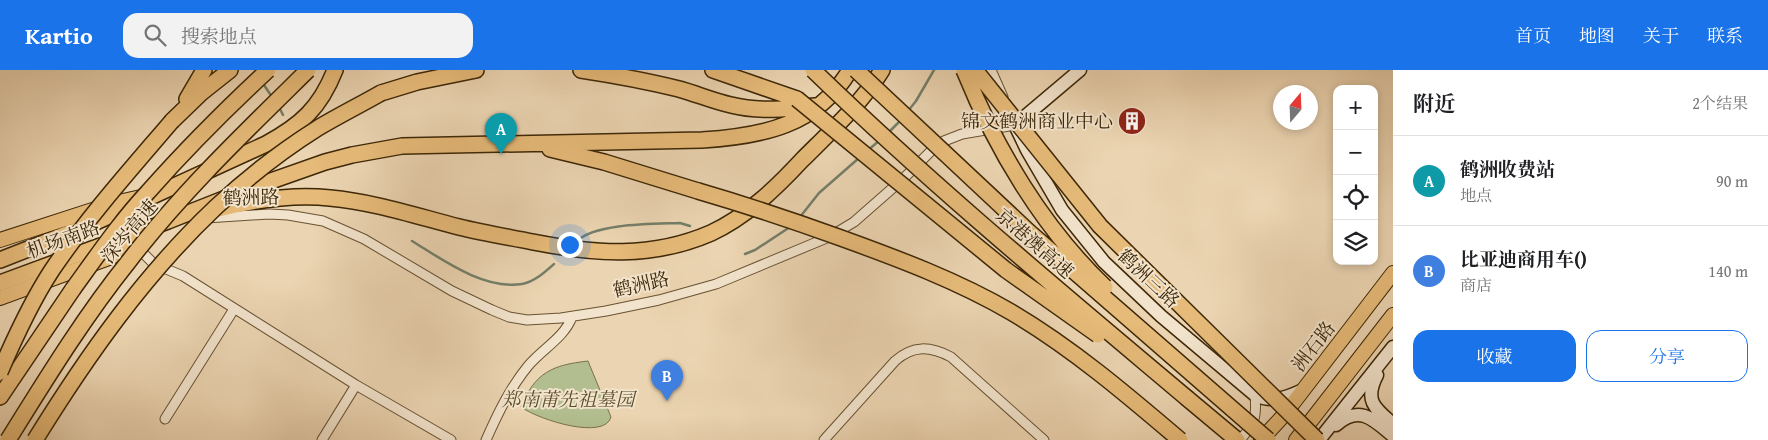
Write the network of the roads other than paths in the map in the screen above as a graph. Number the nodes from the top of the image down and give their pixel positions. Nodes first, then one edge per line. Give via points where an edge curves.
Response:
1 (204, 70) edge
2 (230, 70) edge
3 (268, 70) edge
4 (308, 70) edge
5 (335, 70) edge
6 (426, 70) edge
7 (476, 70) edge
8 (581, 70) edge
9 (713, 70) edge
10 (813, 70) edge
11 (850, 70) edge
12 (856, 70) edge
13 (882, 70) edge
14 (964, 70) edge
15 (975, 70) edge
16 (991, 70) edge
17 (1080, 70) edge
18 (380, 93) junction
19 (820, 105) junction
20 (172, 121) junction
21 (1015, 125) junction
22 (519, 144) junction
23 (154, 194) junction
24 (168, 221) junction
25 (0, 240) edge
26 (135, 245) junction
27 (0, 260) edge
28 (1393, 273) edge
29 (0, 283) edge
30 (0, 298) edge
31 (234, 309) junction
32 (1393, 315) edge
33 (572, 317) junction
34 (1390, 352) edge
35 (0, 372) edge
36 (356, 385) junction
37 (1303, 390) junction
38 (1255, 395) junction
39 (0, 397) edge
40 (1188, 399) junction
41 (1284, 415) junction
42 (165, 419) dead end
43 (1393, 424) edge
44 (1393, 436) edge
45 (8, 440) edge
46 (34, 440) edge
47 (322, 440) edge
48 (451, 440) edge
49 (486, 440) edge
50 (824, 440) edge
51 (1044, 440) edge
52 (1180, 440) edge
53 (1238, 440) edge
54 (1251, 440) edge
55 (1261, 440) edge
56 (1268, 440) edge
57 (1279, 440) edge
58 (1296, 440) edge
59 (1319, 440) edge

1 - 20 highway
2 - 20 highway
3 - 39 highway, 深岑高速, bridge via 146,193 73,288
4 - 45 highway, 深岑高速, bridge via 208,170 129,260
5 - 23 highway, 机场南路 via 316,106 288,132
6 - 18 highway
7 - 18 highway via 448,74
8 - 19 highway via 630,77 750,108 788,109
9 - 40 highway, bridge via 796,99 1006,270
10 - 40 highway, 京港澳高速, bridge via 1021,259
11 - 19 highway via 833,94
12 - 56 highway, 京港澳高速, bridge via 1029,232
13 - 24 highway via 847,114 762,198 712,232 668,248 618,253 568,249 329,198 262,200
14 - 57 highway, bridge via 1000,147 1069,248 1120,301
15 - 59 highway, bridge via 1100,226
16 - 21 street
17 - 21 street
18 - 46 highway, bridge via 318,128 268,164 179,243 105,334
19 - 22 highway via 795,122 737,138
20 - 35 highway, bridge via 77,234 56,264
21 - 33 street, 鹤洲路 via 962,134 944,141 854,222 829,237 716,284 659,300
21 - 38 street, 鹤洲三路 via 1062,210 1104,262 1161,316
22 - 24 highway via 402,146 352,155 262,184
22 - 52 highway, bridge via 604,162 791,220 881,252 978,294 1093,367
23 - 25 main road via 114,203
23 - 27 highway, 机场南路
24 - 26 main road
24 - 29 highway, 机场南路
24 - 33 street, 鹤洲路 via 269,214 323,221 364,239 452,291 509,316 527,320
26 - 30 main road via 109,258
26 - 31 street via 154,264 182,276
28 - 37 main road, 洲石路
31 - 36 street
31 - 42 street
32 - 58 main road
33 - 49 street via 563,333 517,380
34 - 43 street via 1374,380 1370,398
34 - 59 street
36 - 47 street
36 - 48 street
37 - 38 street via 1286,398 1269,399
37 - 41 main road, 洲石路
38 - 53 street via 1254,422
40 - 53 highway, 京港澳高速
41 - 54 street
41 - 55 main road, 洲石路
44 - 59 street via 1369,417 1354,414 1341,420
50 - 51 street via 895,361 915,349 950,357

